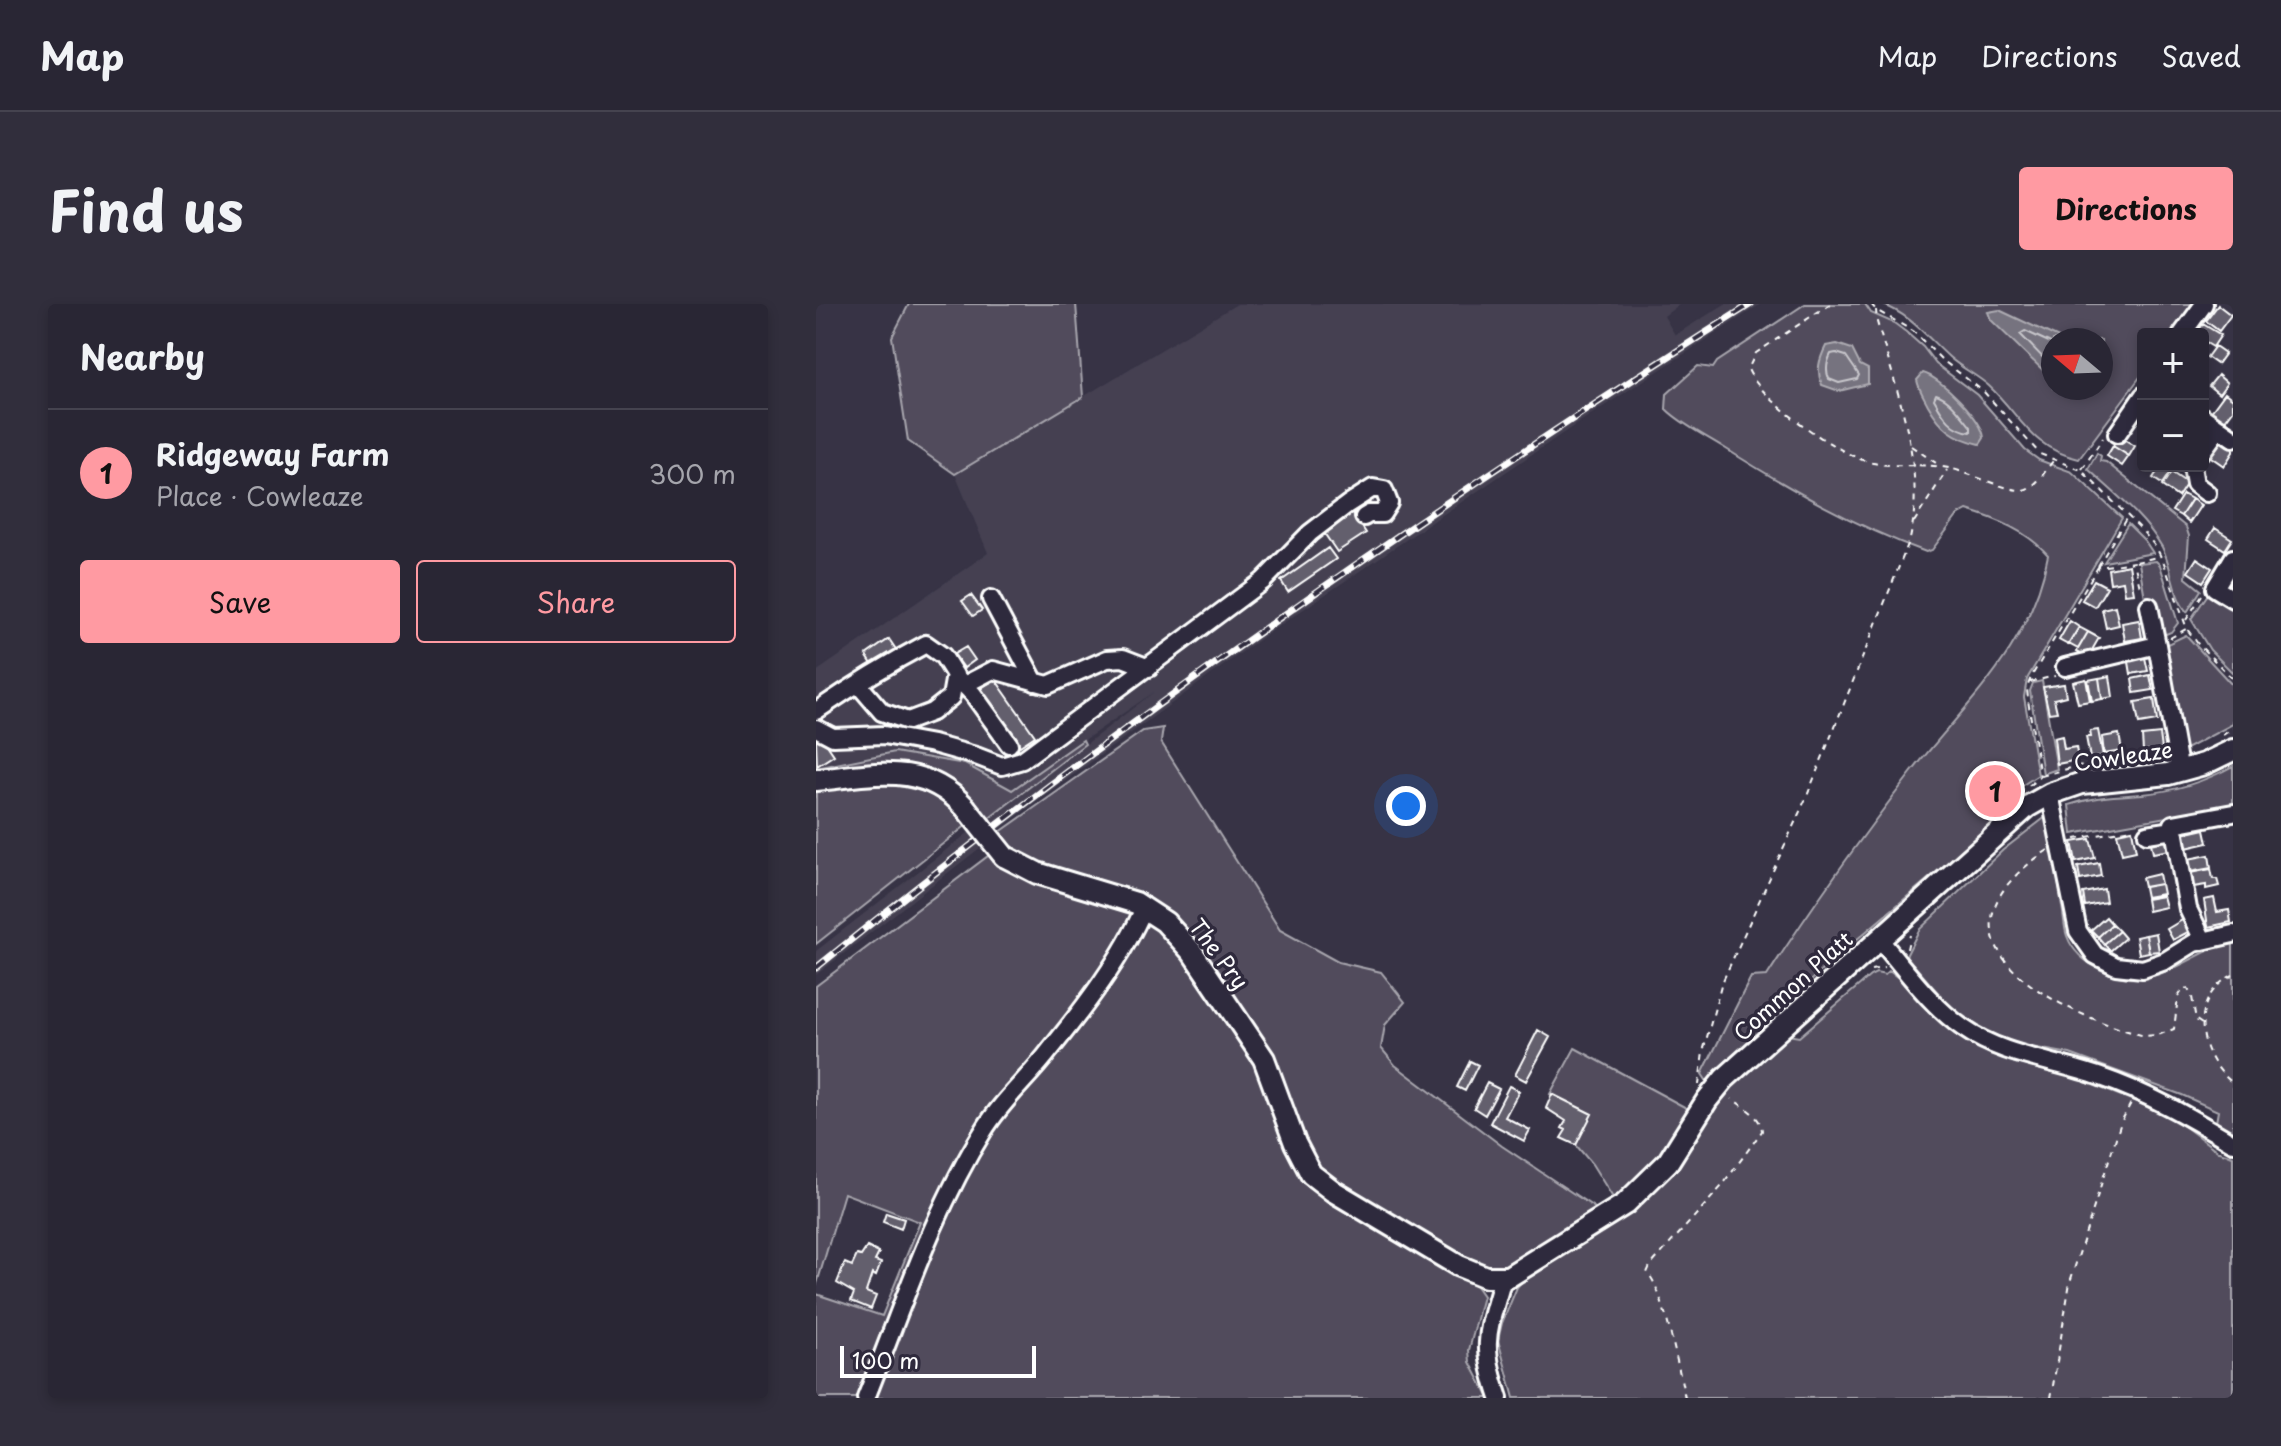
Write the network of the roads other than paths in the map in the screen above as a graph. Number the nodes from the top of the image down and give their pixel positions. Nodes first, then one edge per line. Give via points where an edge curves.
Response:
1 (2204, 304) edge
2 (2186, 328) edge
3 (2140, 400) edge
4 (2209, 421) edge
5 (2118, 431) dead end
6 (2229, 433) edge
7 (2209, 446) edge
8 (2191, 472) edge
9 (2207, 493) dead end
10 (1364, 517) dead end
11 (2233, 558) edge
12 (991, 599) dead end
13 (2233, 599) edge
14 (2149, 606) road end
15 (2157, 645) junction
16 (2065, 667) road end
17 (1149, 668) junction
18 (959, 680) junction
19 (1035, 682) junction
20 (858, 684) junction
21 (816, 711) edge
22 (816, 728) edge
23 (1009, 744) dead end
24 (2224, 745) edge
25 (2178, 763) junction
26 (816, 780) edge
27 (2045, 785) junction
28 (2233, 813) edge
29 (2173, 827) junction
30 (2141, 831) road end
31 (1144, 908) junction
32 (2233, 934) edge
33 (1879, 939) junction
34 (2203, 940) junction
35 (2233, 1143) edge
36 (1503, 1278) junction
37 (866, 1398) edge
38 (1499, 1398) edge

1 - 2 street
3 - 5 street
4 - 6 street
6 - 7 street
8 - 9 street via 2195,484
10 - 17 street via 1382,514 1389,503 1384,490 1373,488 1348,504 1310,533 1263,581
11 - 13 street via 2215,588
12 - 19 street
14 - 15 street
15 - 16 street
15 - 25 street
17 - 19 street via 1123,658 1107,659 1048,685
17 - 22 street via 1022,760 1002,766 933,744 884,735 833,737
18 - 19 street via 993,670
18 - 20 street via 943,656 926,644
18 - 20 street via 951,697 908,721 882,712
18 - 23 street
20 - 21 street
24 - 25 main road, Cowleaze via 2204,764
25 - 27 main road, Cowleaze via 2148,777
26 - 31 main road, The Pry, bridge via 911,774 944,787 1004,856 1037,873
27 - 33 main road, Cowleaze
27 - 34 street via 2078,931 2095,955 2116,966 2143,969
28 - 29 street
29 - 30 street
29 - 34 street via 2188,909
31 - 36 main road, The Pry via 1175,932 1251,1038 1311,1174 1459,1266
31 - 37 street via 1120,954 1051,1050 994,1116 956,1177
32 - 34 street
33 - 35 street, Common Platt via 1946,1015 1979,1038 2137,1092
33 - 36 main road, Common Platt via 1712,1093 1668,1162 1637,1195
36 - 38 street via 1487,1338

